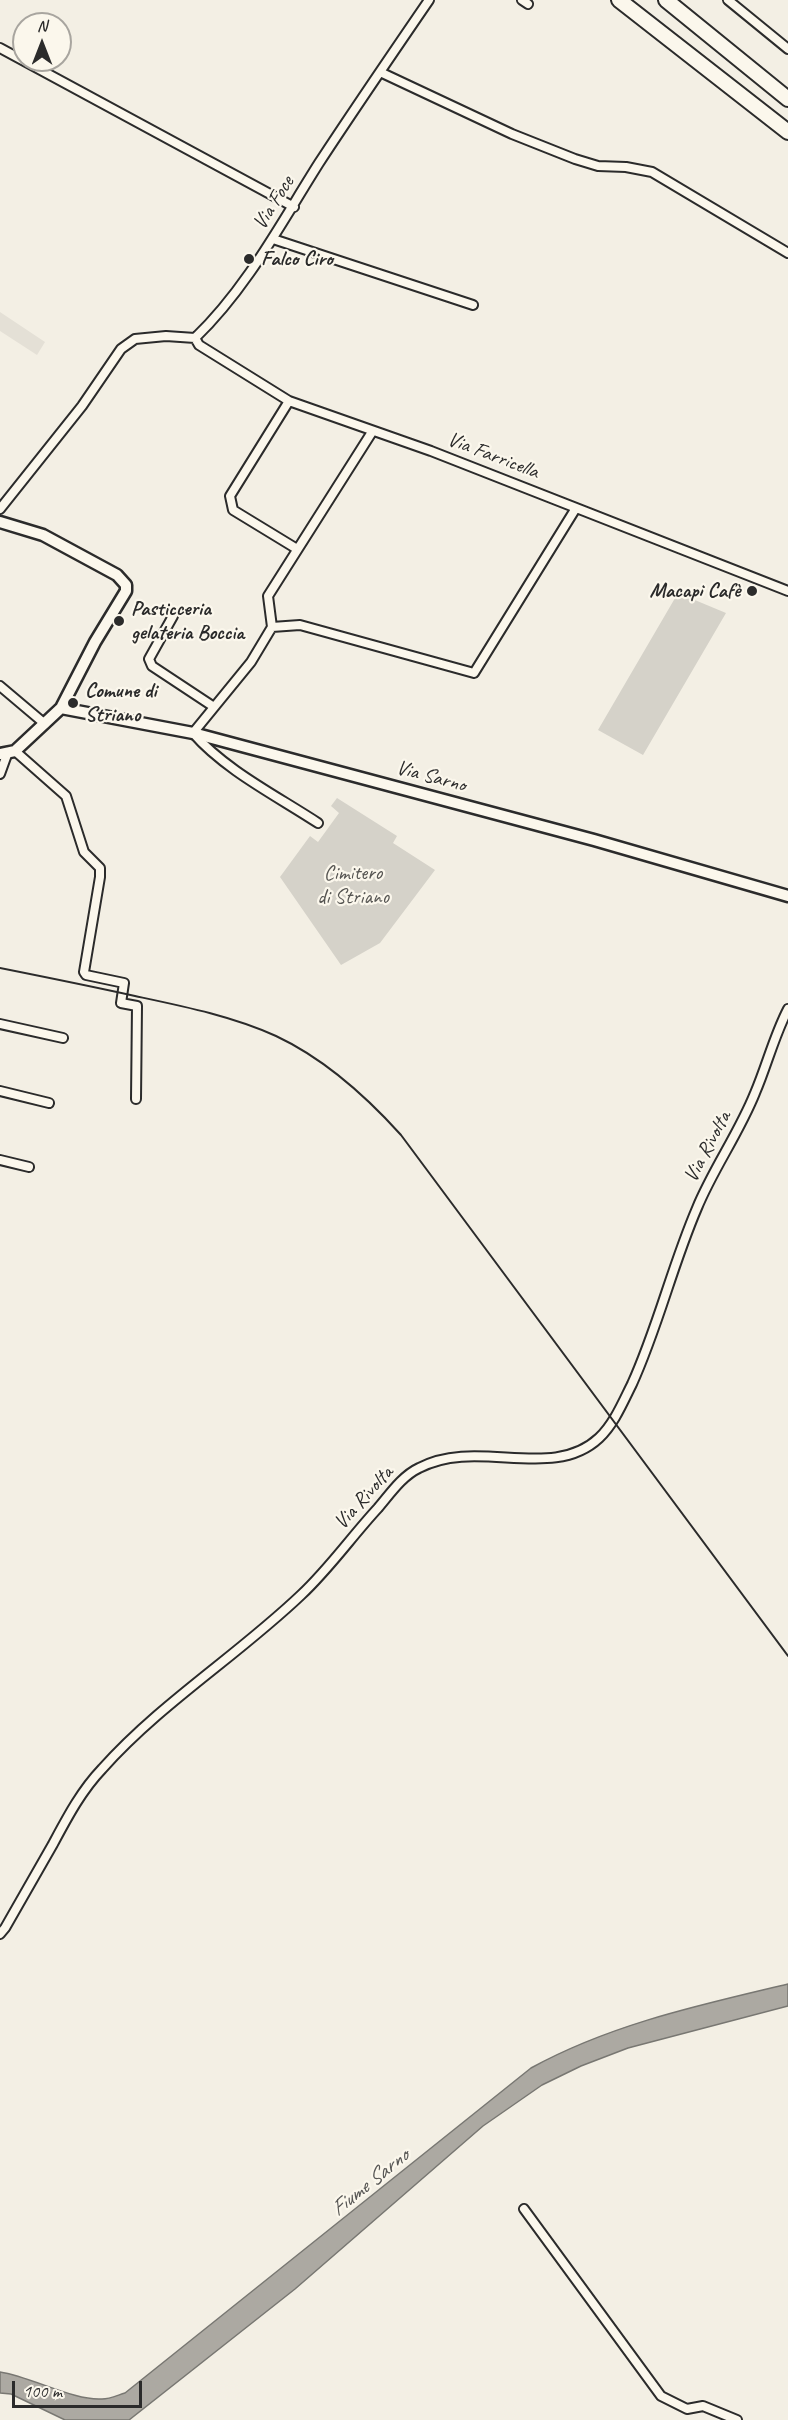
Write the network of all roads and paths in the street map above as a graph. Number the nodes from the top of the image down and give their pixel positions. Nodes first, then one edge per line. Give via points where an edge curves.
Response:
1 (429, 0) edge
2 (619, 0) edge
3 (666, 0) edge
4 (728, 0) edge
5 (0, 48) edge
6 (788, 49) edge
7 (380, 72) junction
8 (788, 99) edge
9 (788, 132) edge
10 (294, 207) junction
11 (273, 239) junction
12 (788, 253) edge
13 (473, 305) dead end
14 (195, 338) junction
15 (289, 401) junction
16 (372, 432) junction
17 (576, 508) junction
18 (0, 509) edge
19 (0, 522) edge
20 (297, 549) junction
21 (788, 591) edge
22 (173, 616) dead end
23 (272, 627) junction
24 (0, 686) edge
25 (214, 707) junction
26 (61, 708) junction
27 (45, 724) junction
28 (193, 733) junction
29 (8, 752) edge
30 (0, 774) edge
31 (318, 823) dead end
32 (788, 896) edge
33 (788, 1010) edge
34 (0, 1024) edge
35 (63, 1038) dead end
36 (0, 1091) edge
37 (136, 1099) dead end
38 (49, 1103) dead end
39 (0, 1160) edge
40 (29, 1167) dead end
41 (0, 1934) edge
42 (525, 2209) dead end
43 (737, 2420) edge

1 - 7 street, Via Foce
2 - 9 highway
3 - 8 highway
4 - 6 street
5 - 10 street
7 - 10 street, Via Foce
7 - 12 street via 575,159 598,166 652,172
10 - 11 street, Via Foce
11 - 13 street
11 - 14 street, Via Foce via 216,318
14 - 15 street, Via Farricella via 199,345
14 - 18 street via 135,339 121,348
15 - 16 street, Via Farricella
15 - 20 street via 230,496 233,510
16 - 17 street, Via Farricella
16 - 20 street
17 - 21 street, Via Farricella
17 - 23 street via 474,673 300,625
19 - 26 main road via 43,535 117,575 126,585
20 - 23 street via 268,596
22 - 25 street via 149,659 152,666
23 - 25 street via 251,662
24 - 27 street
25 - 28 street
26 - 27 main road
26 - 28 main road, Via Sarno
27 - 29 main road
28 - 31 street via 224,761
28 - 32 main road, Via Sarno
29 - 30 street
29 - 37 street via 66,796 84,852 100,868 84,972 124,983 121,1003 137,1006
33 - 41 street, Via Rivolta via 756,1093 697,1206 640,1367 624,1402 600,1437 582,1451 564,1456 537,1460 455,1456 434,1460 414,1470 303,1594 146,1726 101,1769 76,1802
34 - 35 street
36 - 38 street
39 - 40 street
42 - 43 street via 661,2396 687,2409 703,2406

